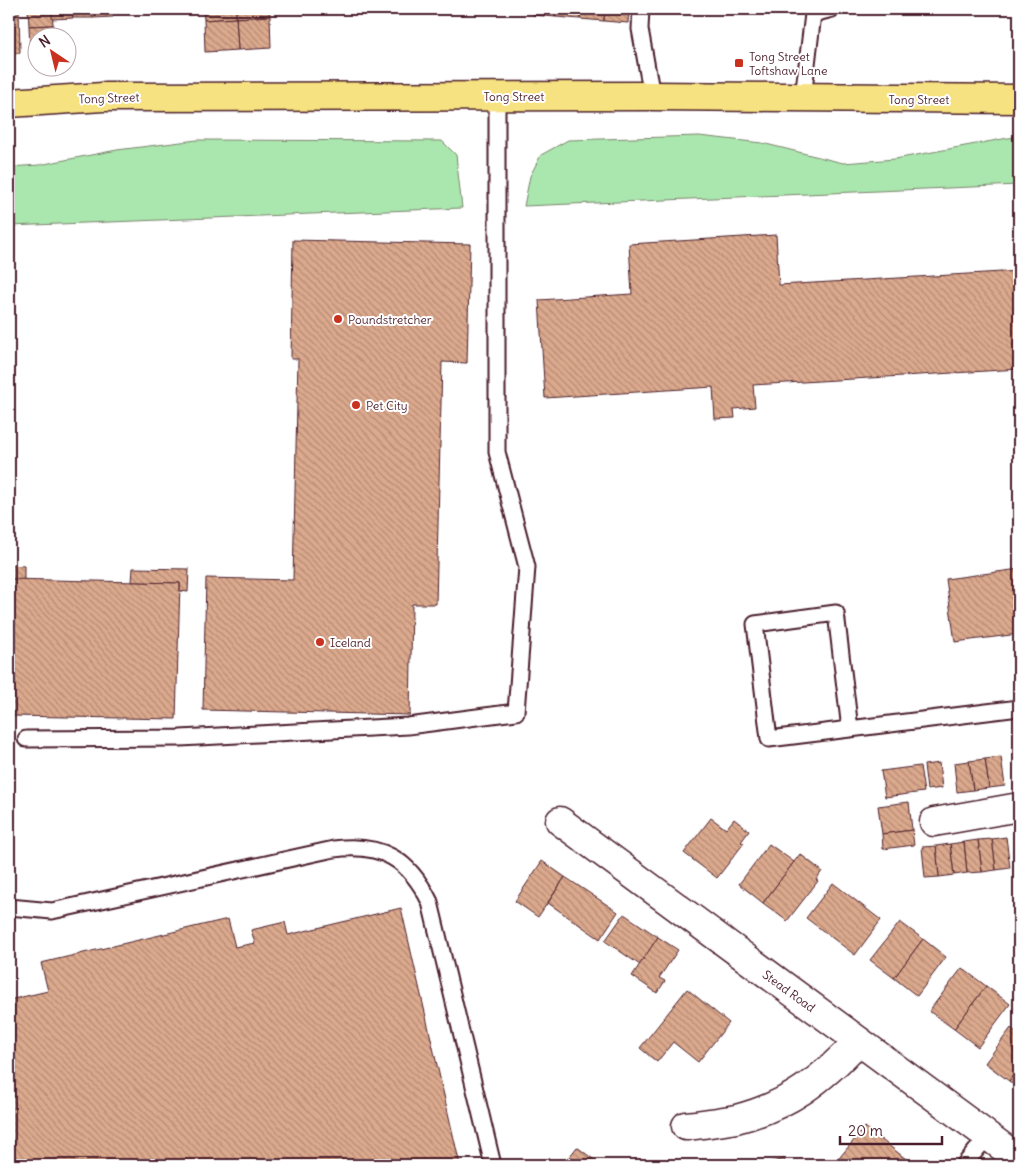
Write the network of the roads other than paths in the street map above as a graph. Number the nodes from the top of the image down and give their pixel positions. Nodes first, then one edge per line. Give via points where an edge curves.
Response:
1 (641, 9) edge
2 (832, 9) edge
3 (497, 96) junction
4 (652, 96) junction
5 (803, 98) junction
6 (1019, 99) edge
7 (9, 103) edge
8 (1019, 708) edge
9 (850, 729) junction
10 (26, 739) dead end
11 (1019, 808) edge
12 (560, 822) dead end
13 (934, 822) dead end
14 (9, 907) edge
15 (858, 1041) junction
16 (686, 1126) dead end
17 (988, 1136) junction
18 (1019, 1159) edge
19 (493, 1165) edge
20 (964, 1165) edge

1 - 4 lane via 640,29
2 - 5 lane via 813,14
3 - 4 highway, Tong Street
3 - 7 highway, Tong Street via 103,97
3 - 10 lane via 497,452 527,567 516,712 408,726 180,738
4 - 5 highway, Tong Street
5 - 6 highway, Tong Street
8 - 9 lane
9 - 9 lane via 836,613 755,624 769,739
11 - 13 street
12 - 15 street, Stead Road
14 - 19 lane via 52,911 354,846 374,849 392,857 421,884 430,902
15 - 16 street via 812,1086 774,1106 736,1119
15 - 17 street, Stead Road
17 - 18 street, Stead Road
17 - 20 lane

